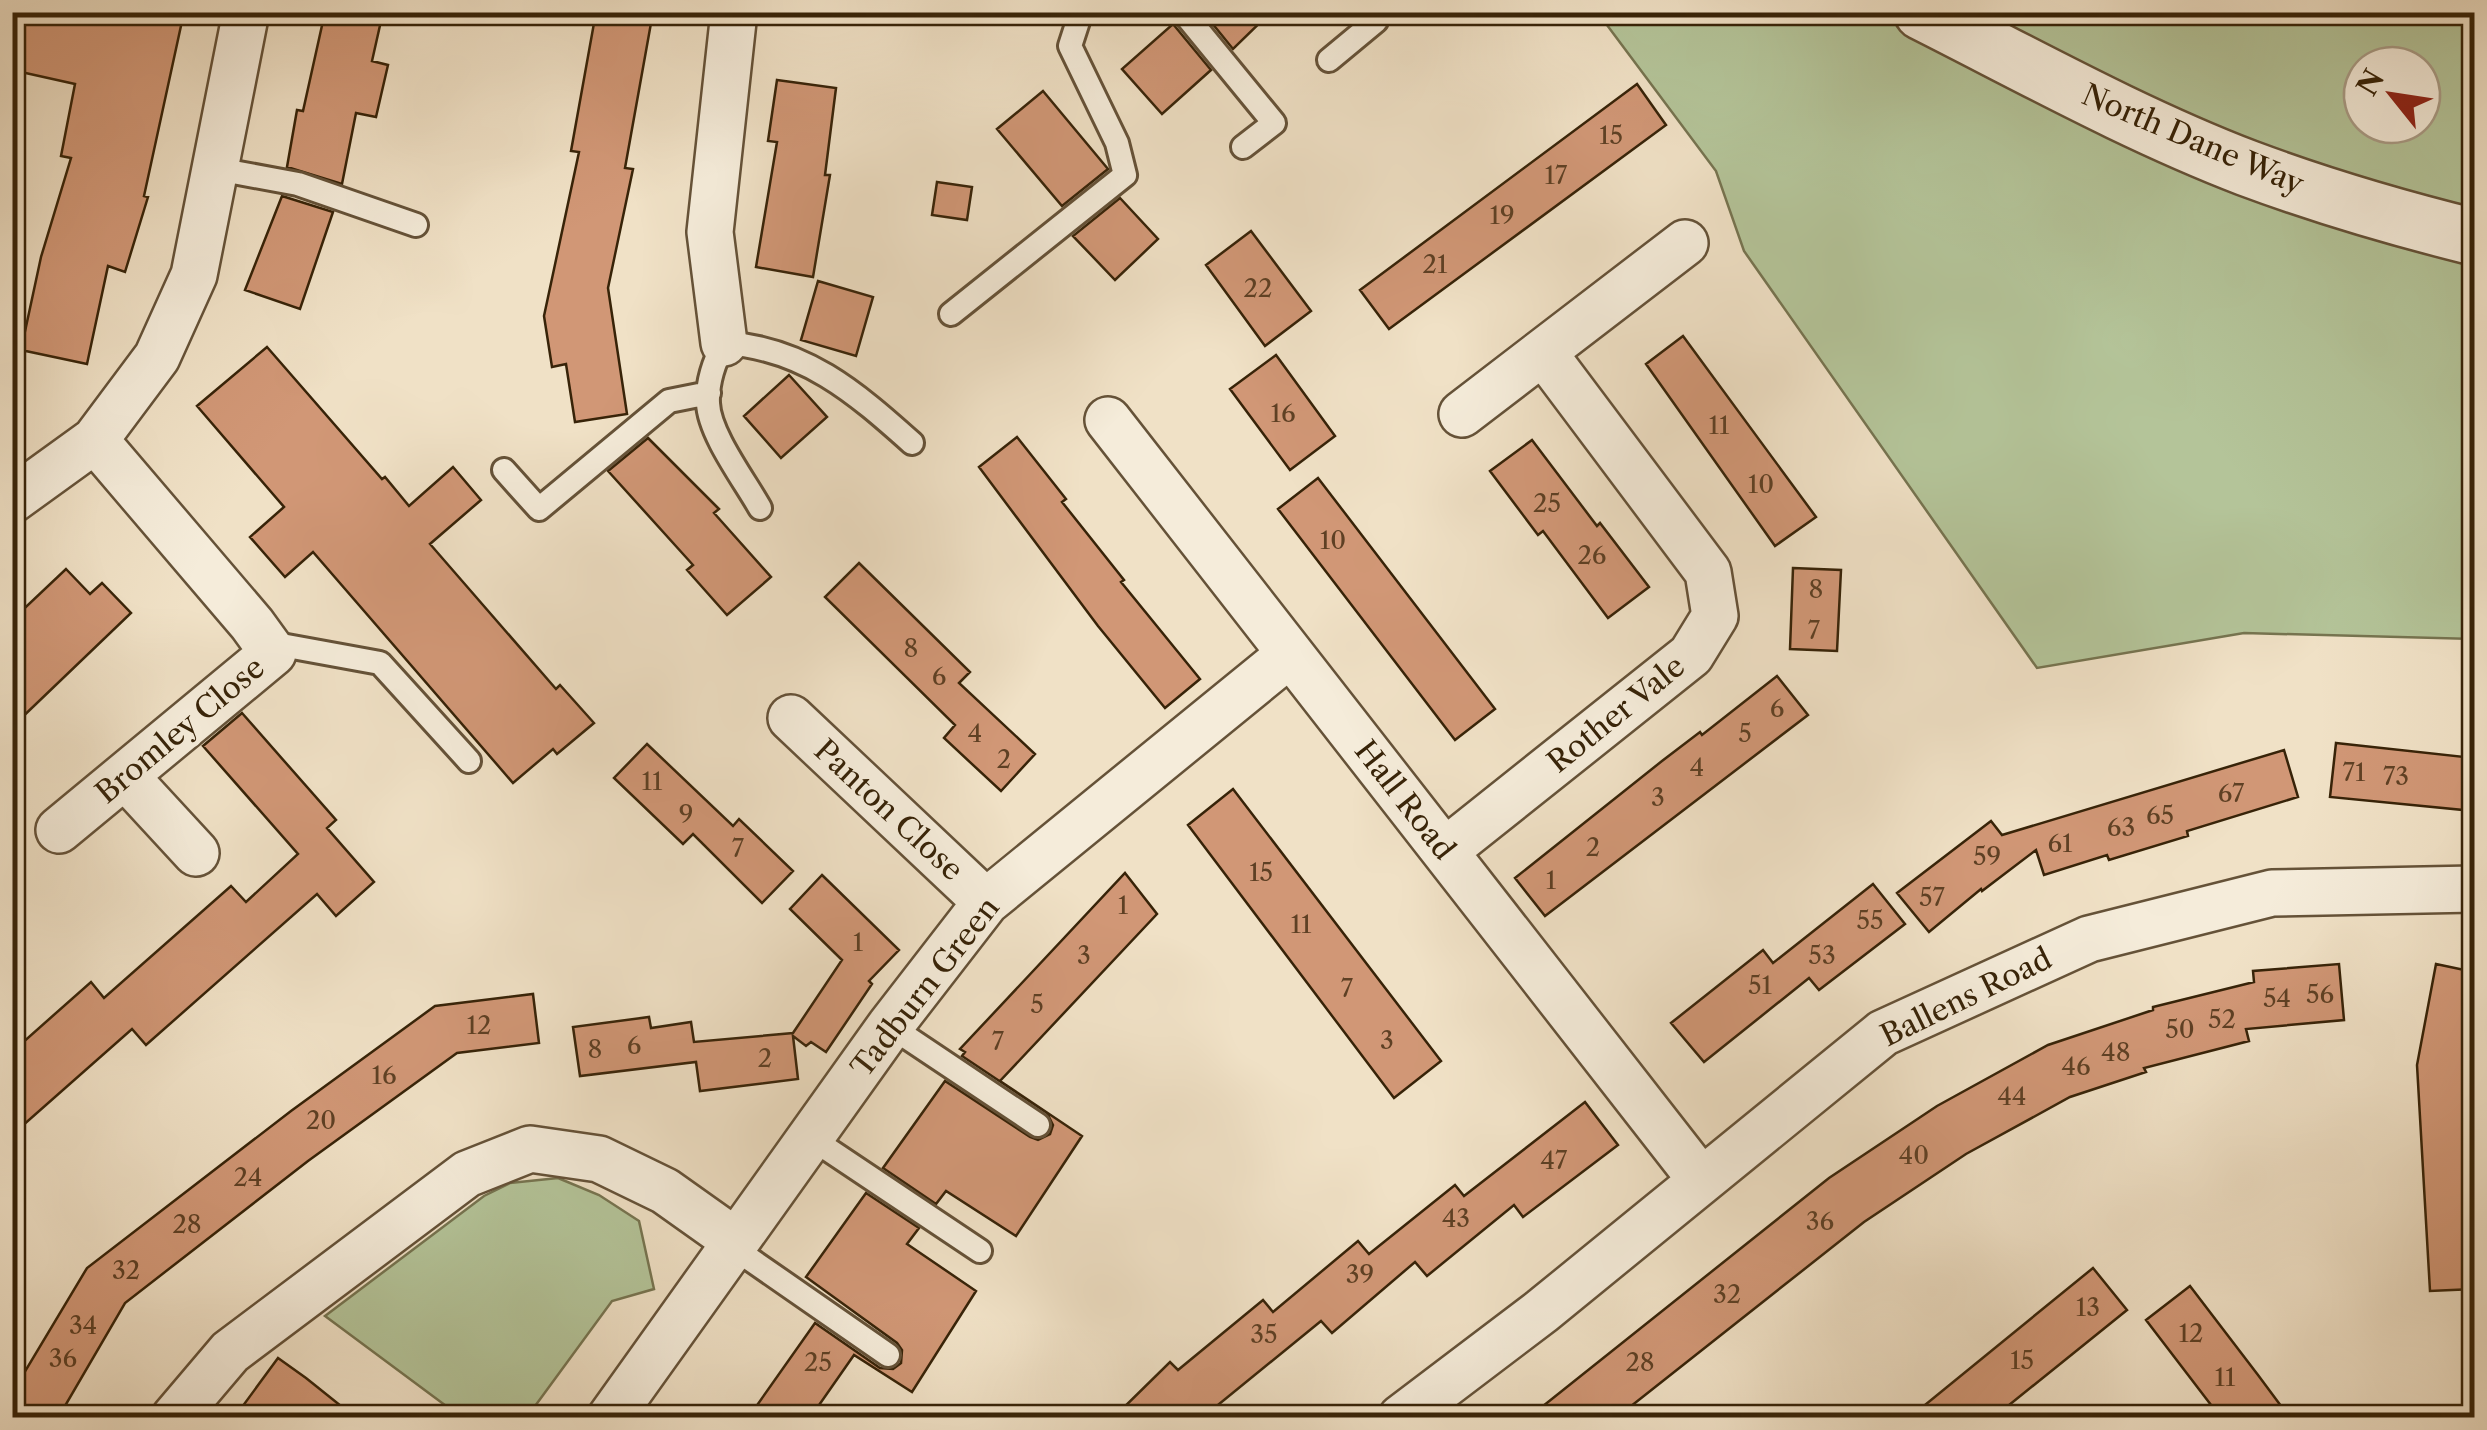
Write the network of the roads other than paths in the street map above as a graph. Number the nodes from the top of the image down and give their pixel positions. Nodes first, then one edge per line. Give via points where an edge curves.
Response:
1 (246, 12) edge
2 (734, 12) edge
3 (1081, 12) edge
4 (1183, 12) edge
5 (1369, 12) edge
6 (1922, 12) edge
7 (1329, 60) dead end
8 (1244, 147) dead end
9 (218, 169) junction
10 (416, 225) dead end
11 (2474, 237) edge
12 (1684, 244) dead end
13 (951, 314) dead end
14 (724, 343) junction
15 (1543, 352) junction
16 (709, 393) junction
17 (1462, 414) dead end
18 (1108, 420) dead end
19 (95, 440) junction
20 (912, 443) dead end
21 (504, 470) dead end
22 (12, 500) edge
23 (760, 508) dead end
24 (265, 642) junction
25 (1290, 654) junction
26 (791, 718) dead end
27 (469, 761) dead end
28 (125, 776) junction
29 (59, 830) dead end
30 (1445, 851) junction
31 (196, 852) dead end
32 (2474, 889) edge
33 (986, 902) junction
34 (890, 1026) junction
35 (1038, 1125) dead end
36 (811, 1138) junction
37 (1701, 1180) junction
38 (733, 1243) junction
39 (980, 1252) dead end
40 (888, 1355) dead end
41 (174, 1418) edge
42 (610, 1418) edge
43 (1401, 1418) edge

1 - 9 street
2 - 14 street via 710,232
3 - 13 lane via 1070,46 1118,142 1125,175
4 - 8 lane via 1274,123
5 - 7 lane via 1376,21
6 - 11 street, North Dane Way via 2245,167 2381,214
9 - 10 lane via 298,184
9 - 19 street via 194,275 157,357
12 - 15 street
14 - 16 lane
14 - 20 lane via 748,344 821,370
15 - 17 street
15 - 30 street, Rother Vale via 1708,572 1715,616 1691,655
16 - 21 lane via 669,401 539,509
16 - 23 lane via 717,434
18 - 25 street, Hall Road
19 - 22 street
19 - 24 street, Bromley Close
24 - 27 lane via 380,663
24 - 28 street, Bromley Close via 273,654
25 - 30 street, Hall Road
25 - 33 street, Tadburn Green
26 - 33 street, Panton Close
28 - 29 street, Bromley Close
28 - 31 street
30 - 37 street, Hall Road
32 - 37 street, Ballens Road via 2272,893 2088,939 1883,1033
33 - 34 street, Tadburn Green
34 - 35 lane
34 - 36 street, Tadburn Green
36 - 38 street, Tadburn Green
36 - 39 lane
37 - 43 street, Ballens Road
38 - 40 lane
38 - 41 street via 665,1192 599,1159 530,1149 467,1174 230,1352
38 - 42 street, Tadburn Green

